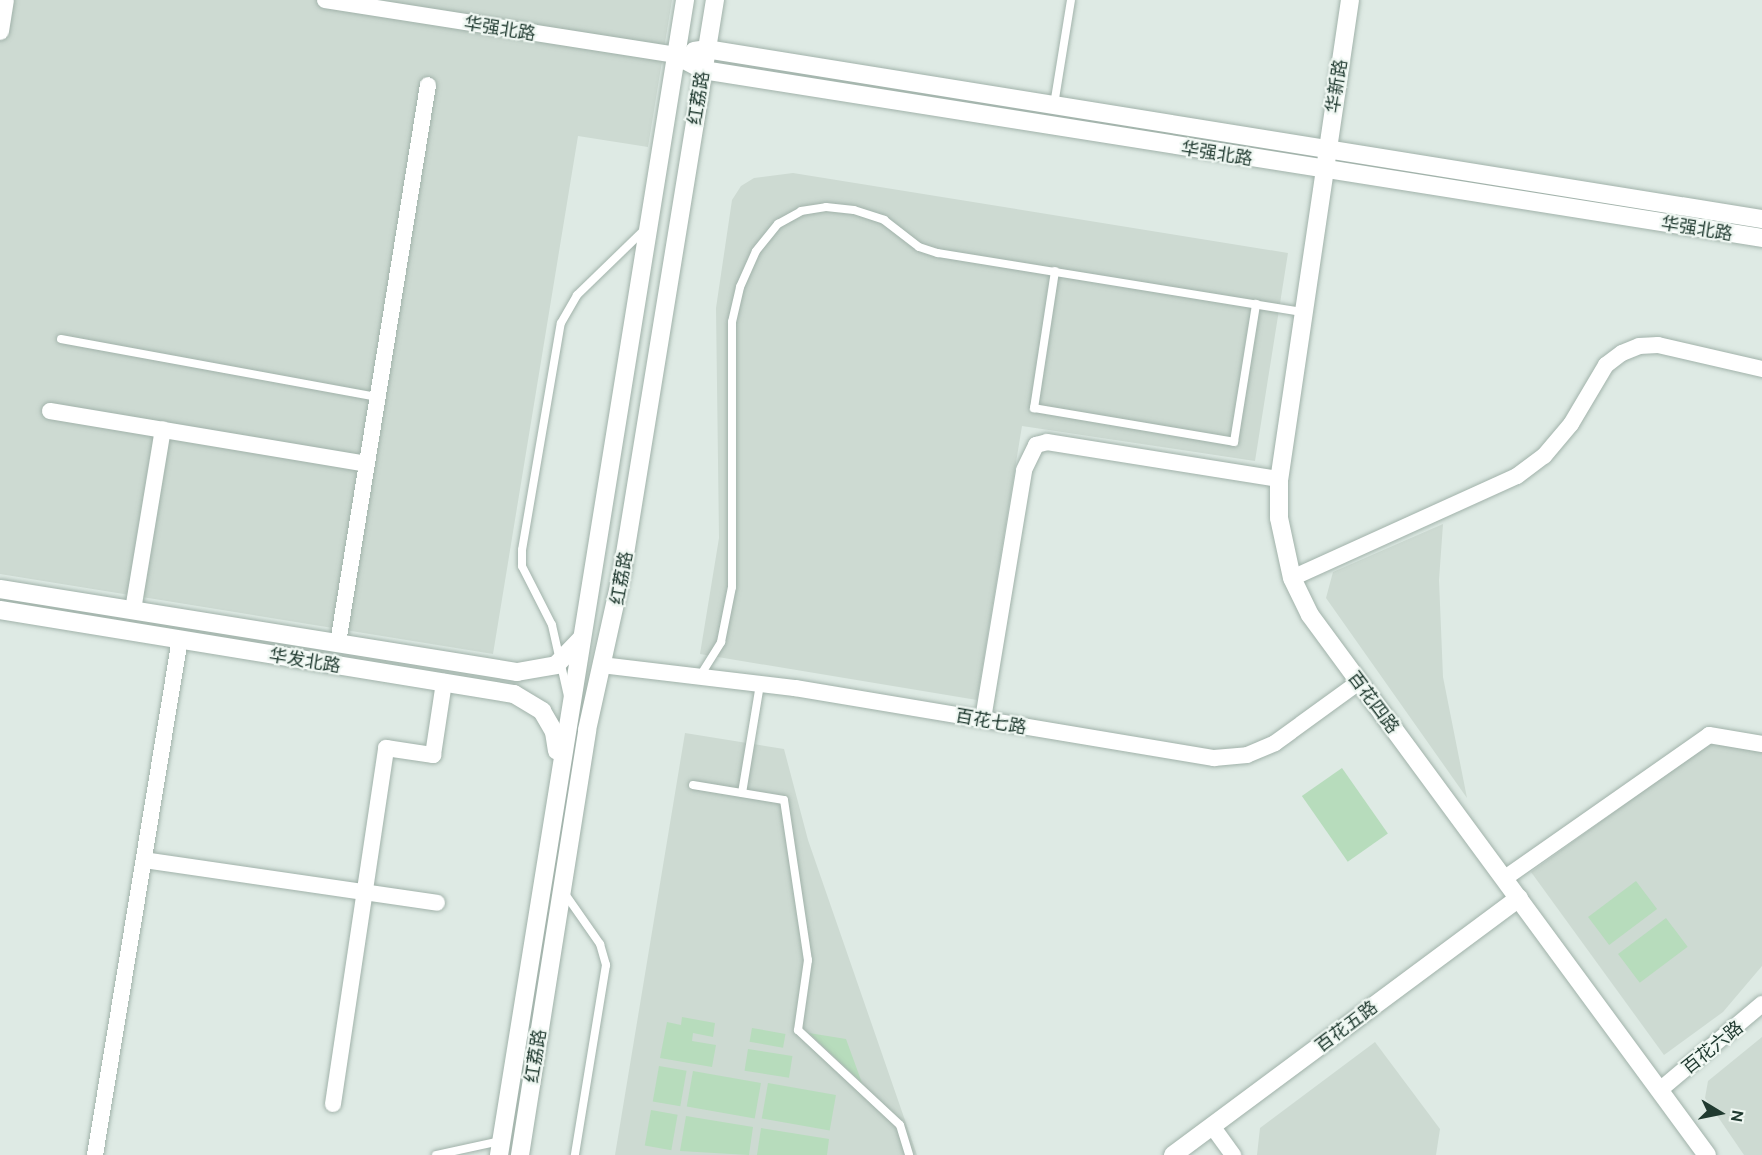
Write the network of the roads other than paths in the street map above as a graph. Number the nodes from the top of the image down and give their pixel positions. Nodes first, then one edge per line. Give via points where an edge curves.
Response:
1 (5, 0) edge
2 (325, 0) edge
3 (685, 0) edge
4 (715, 0) edge
5 (1071, 0) edge
6 (1350, 0) edge
7 (0, 31) edge
8 (706, 49) junction
9 (675, 55) junction
10 (703, 70) junction
11 (428, 85) dead end
12 (1054, 105) junction
13 (1326, 148) junction
14 (1327, 171) junction
15 (1762, 219) edge
16 (647, 227) junction
17 (1762, 238) edge
18 (1055, 271) junction
19 (1256, 304) junction
20 (1304, 312) junction
21 (61, 339) dead end
22 (1762, 369) edge
23 (378, 397) junction
24 (50, 411) dead end
25 (163, 429) junction
26 (367, 464) junction
27 (1279, 479) junction
28 (1292, 578) junction
29 (0, 589) edge
30 (0, 610) edge
31 (134, 610) junction
32 (582, 635) junction
33 (180, 639) junction
34 (338, 643) junction
35 (561, 663) junction
36 (602, 665) junction
37 (699, 676) junction
38 (444, 682) junction
39 (1359, 682) junction
40 (760, 684) junction
41 (568, 710) junction
42 (983, 719) junction
43 (1762, 744) edge
44 (558, 771) junction
45 (693, 785) dead end
46 (742, 793) junction
47 (144, 860) junction
48 (1505, 878) junction
49 (561, 888) junction
50 (364, 892) junction
51 (1519, 898) junction
52 (437, 903) dead end
53 (1762, 1004) edge
54 (1661, 1089) junction
55 (333, 1104) dead end
56 (1212, 1126) junction
57 (500, 1148) edge
58 (95, 1155) edge
59 (436, 1155) edge
60 (520, 1155) edge
61 (574, 1155) edge
62 (909, 1155) edge
63 (1173, 1155) edge
64 (1233, 1155) edge
65 (1707, 1155) edge

1 - 7 main road
2 - 9 street, 华强北路
3 - 9 main road, 红荔路
4 - 8 main road, 红荔路
5 - 12 lane
6 - 13 main road, 华新路
8 - 9 main road, 华强北路
8 - 10 main road, 红荔路
8 - 12 main road, 华强北路
9 - 10 main road, 华强北路
9 - 16 main road, 红荔路
10 - 14 main road, 华强北路
10 - 36 main road, 红荔路 via 622,572
11 - 23 street
12 - 13 main road, 华强北路
13 - 14 main road, 华新路
13 - 15 main road, 华强北路
14 - 17 main road, 华强北路
14 - 20 main road, 百花四路
16 - 32 main road, 红荔路
16 - 35 lane via 577,295 558,332 521,559 552,625
18 - 19 lane
18 - 19 lane via 1034,408 1234,442
18 - 37 lane via 919,247 884,220 854,210 826,207 801,211 778,224 756,251 740,287 732,322 732,586 721,642
19 - 20 lane
20 - 27 main road, 百花四路
21 - 23 lane
22 - 28 street via 1658,345 1639,345 1606,364 1570,424 1518,476
23 - 26 street
24 - 25 street
25 - 26 street
25 - 31 street
26 - 34 street
27 - 28 main road, 百花四路 via 1279,518
27 - 42 street via 1047,442 1036,445 1024,470
28 - 39 main road, 百花四路 via 1310,615
29 - 31 main road, 华发北路
30 - 33 main road, 华发北路
31 - 34 main road, 华发北路
32 - 35 main road
32 - 41 main road, 红荔路
33 - 38 main road, 华发北路
33 - 47 street
34 - 35 main road, 华发北路 via 517,672
35 - 41 lane
36 - 37 street, 百花七路
36 - 49 main road, 红荔路
37 - 40 street, 百花七路
38 - 44 main road, 华发北路 via 514,694 535,703 554,732
38 - 50 street via 434,755 386,748
39 - 42 street, 百花七路 via 1275,743 1231,757 1198,756
39 - 48 main road, 百花四路
40 - 42 street, 百花七路
40 - 46 lane
41 - 44 main road, 红荔路
43 - 48 street via 1709,735
44 - 57 main road, 红荔路
45 - 46 lane
46 - 62 lane via 784,800 808,960 798,1030 900,1125
47 - 50 street
47 - 58 street
48 - 51 main road, 百花四路
49 - 60 main road, 红荔路
49 - 61 lane via 600,944 606,964
50 - 52 street
50 - 55 street
51 - 54 main road, 百花四路
51 - 56 main road, 百花五路
53 - 54 street, 百花六路
54 - 65 main road, 百花四路
56 - 63 main road, 百花五路
56 - 64 street
57 - 59 lane

